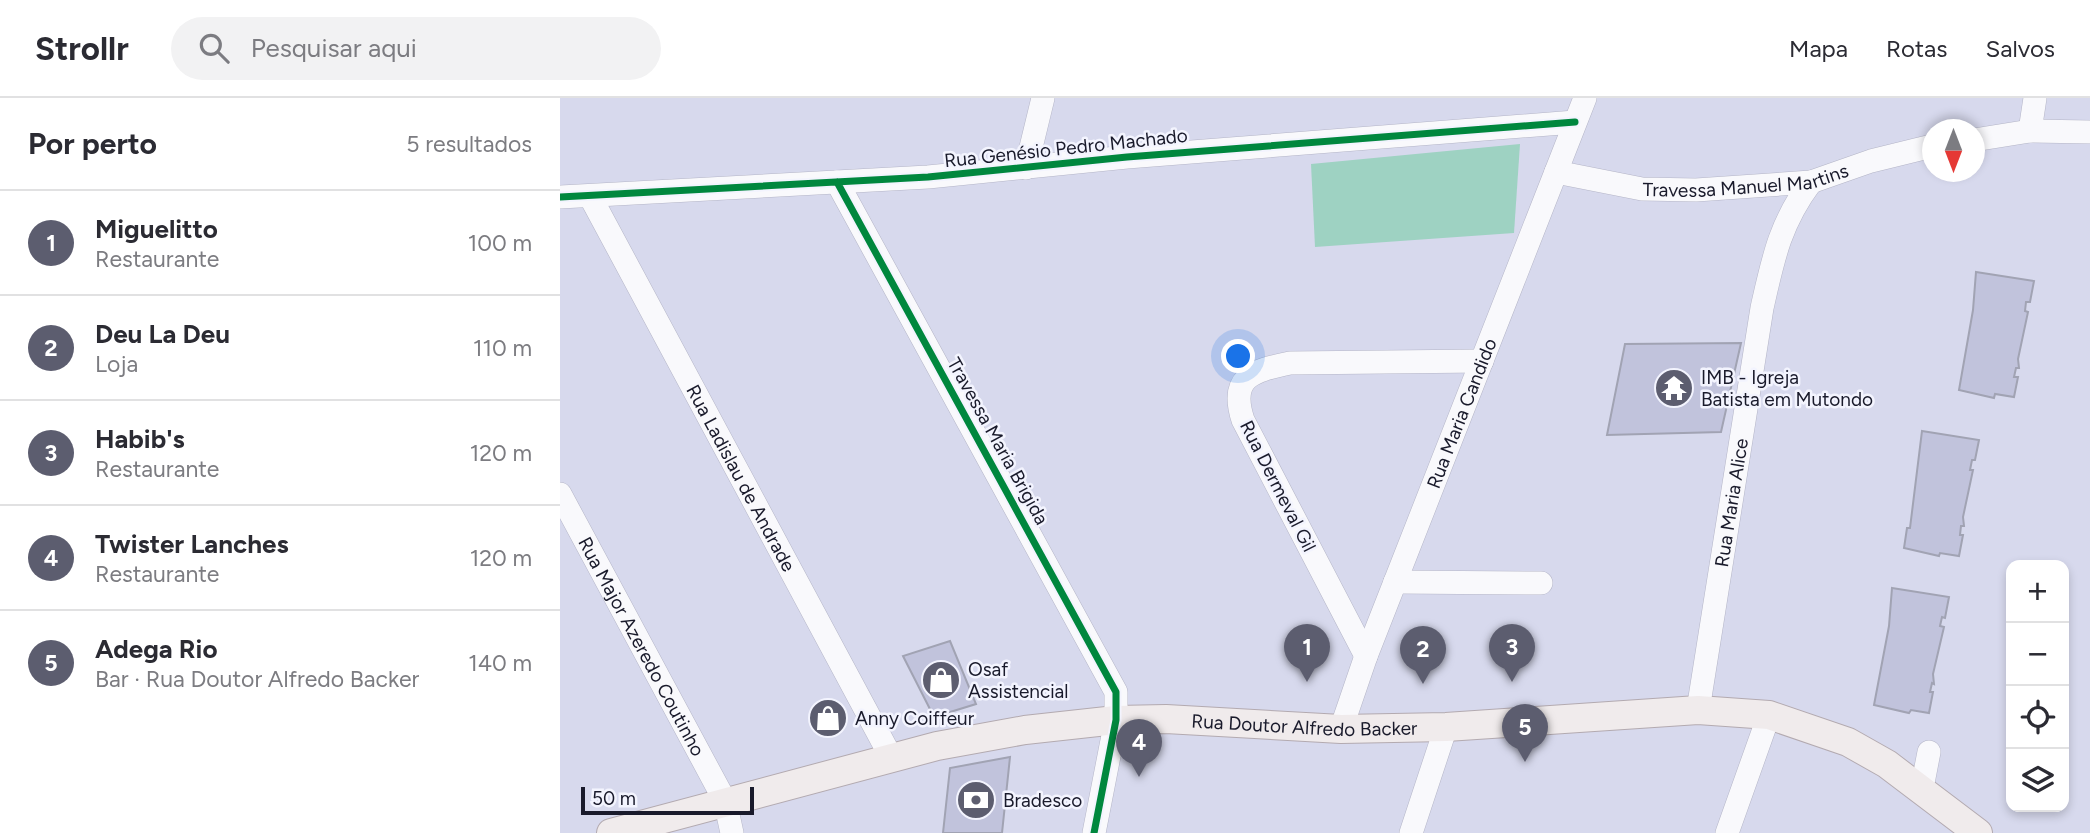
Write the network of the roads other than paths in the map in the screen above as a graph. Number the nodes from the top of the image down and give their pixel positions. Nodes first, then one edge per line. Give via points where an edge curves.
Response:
1 (1043, 98) edge
2 (1585, 98) edge
3 (2035, 98) edge
4 (1575, 122) junction
5 (2030, 131) junction
6 (2090, 132) edge
7 (1985, 138) edge
8 (1922, 149) edge
9 (1026, 168) junction
10 (1556, 172) junction
11 (836, 182) junction
12 (1811, 182) junction
13 (561, 190) edge
14 (590, 196) junction
15 (1482, 361) junction
16 (560, 494) edge
17 (1395, 582) junction
18 (1541, 583) dead end
19 (1366, 656) junction
20 (1698, 710) junction
21 (1769, 715) junction
22 (1116, 720) junction
23 (1446, 727) junction
24 (1341, 729) junction
25 (1929, 751) dead end
26 (892, 759) junction
27 (1922, 788) junction
28 (724, 801) junction
29 (611, 833) edge
30 (732, 833) edge
31 (1094, 833) edge
32 (1411, 833) edge
33 (1727, 833) edge
34 (1978, 833) edge

1 - 9 street
2 - 4 street, Rua Maria Candido
3 - 5 street
4 - 9 street, Rua Genésio Pedro Machado
4 - 10 street, Rua Maria Candido
5 - 6 street
5 - 7 street
8 - 12 street, Travessa Manuel Martins
9 - 11 street, Rua Genésio Pedro Machado
10 - 12 street, Travessa Manuel Martins via 1642,189
10 - 15 street, Rua Maria Candido
11 - 14 street, Rua Genésio Pedro Machado
11 - 22 street, Travessa Maria Brigida via 1109,675 1116,692
12 - 20 street, Rua Maria Alice via 1791,208 1776,247 1762,308
13 - 14 street, Rua Genésio Pedro Machado
14 - 26 street, Rua Ladislau de Andrade
15 - 17 street, Rua Maria Candido
15 - 19 street, Rua Dermeval Gil via 1290,363 1258,369 1242,383 1237,401 1243,421
16 - 28 street, Rua Major Azeredo Coutinho
17 - 18 street
17 - 19 street, Rua Maria Candido
19 - 24 street, Rua Maria Candido
20 - 21 main road, Rua Doutor Alfredo Backer
20 - 23 main road, Rua Doutor Alfredo Backer
21 - 27 main road, Rua Doutor Alfredo Backer via 1848,741
21 - 33 street
22 - 24 main road, Rua Doutor Alfredo Backer
22 - 26 main road, Rua Doutor Alfredo Backer via 977,737
22 - 31 street, Travessa Maria Brigida
23 - 24 main road, Rua Doutor Alfredo Backer
23 - 32 street
25 - 27 street
26 - 28 main road, Rua Doutor Alfredo Backer
27 - 34 main road, Rua Doutor Alfredo Backer
28 - 29 main road, Rua Doutor Alfredo Backer
28 - 30 street, Rua Major Azeredo Coutinho

